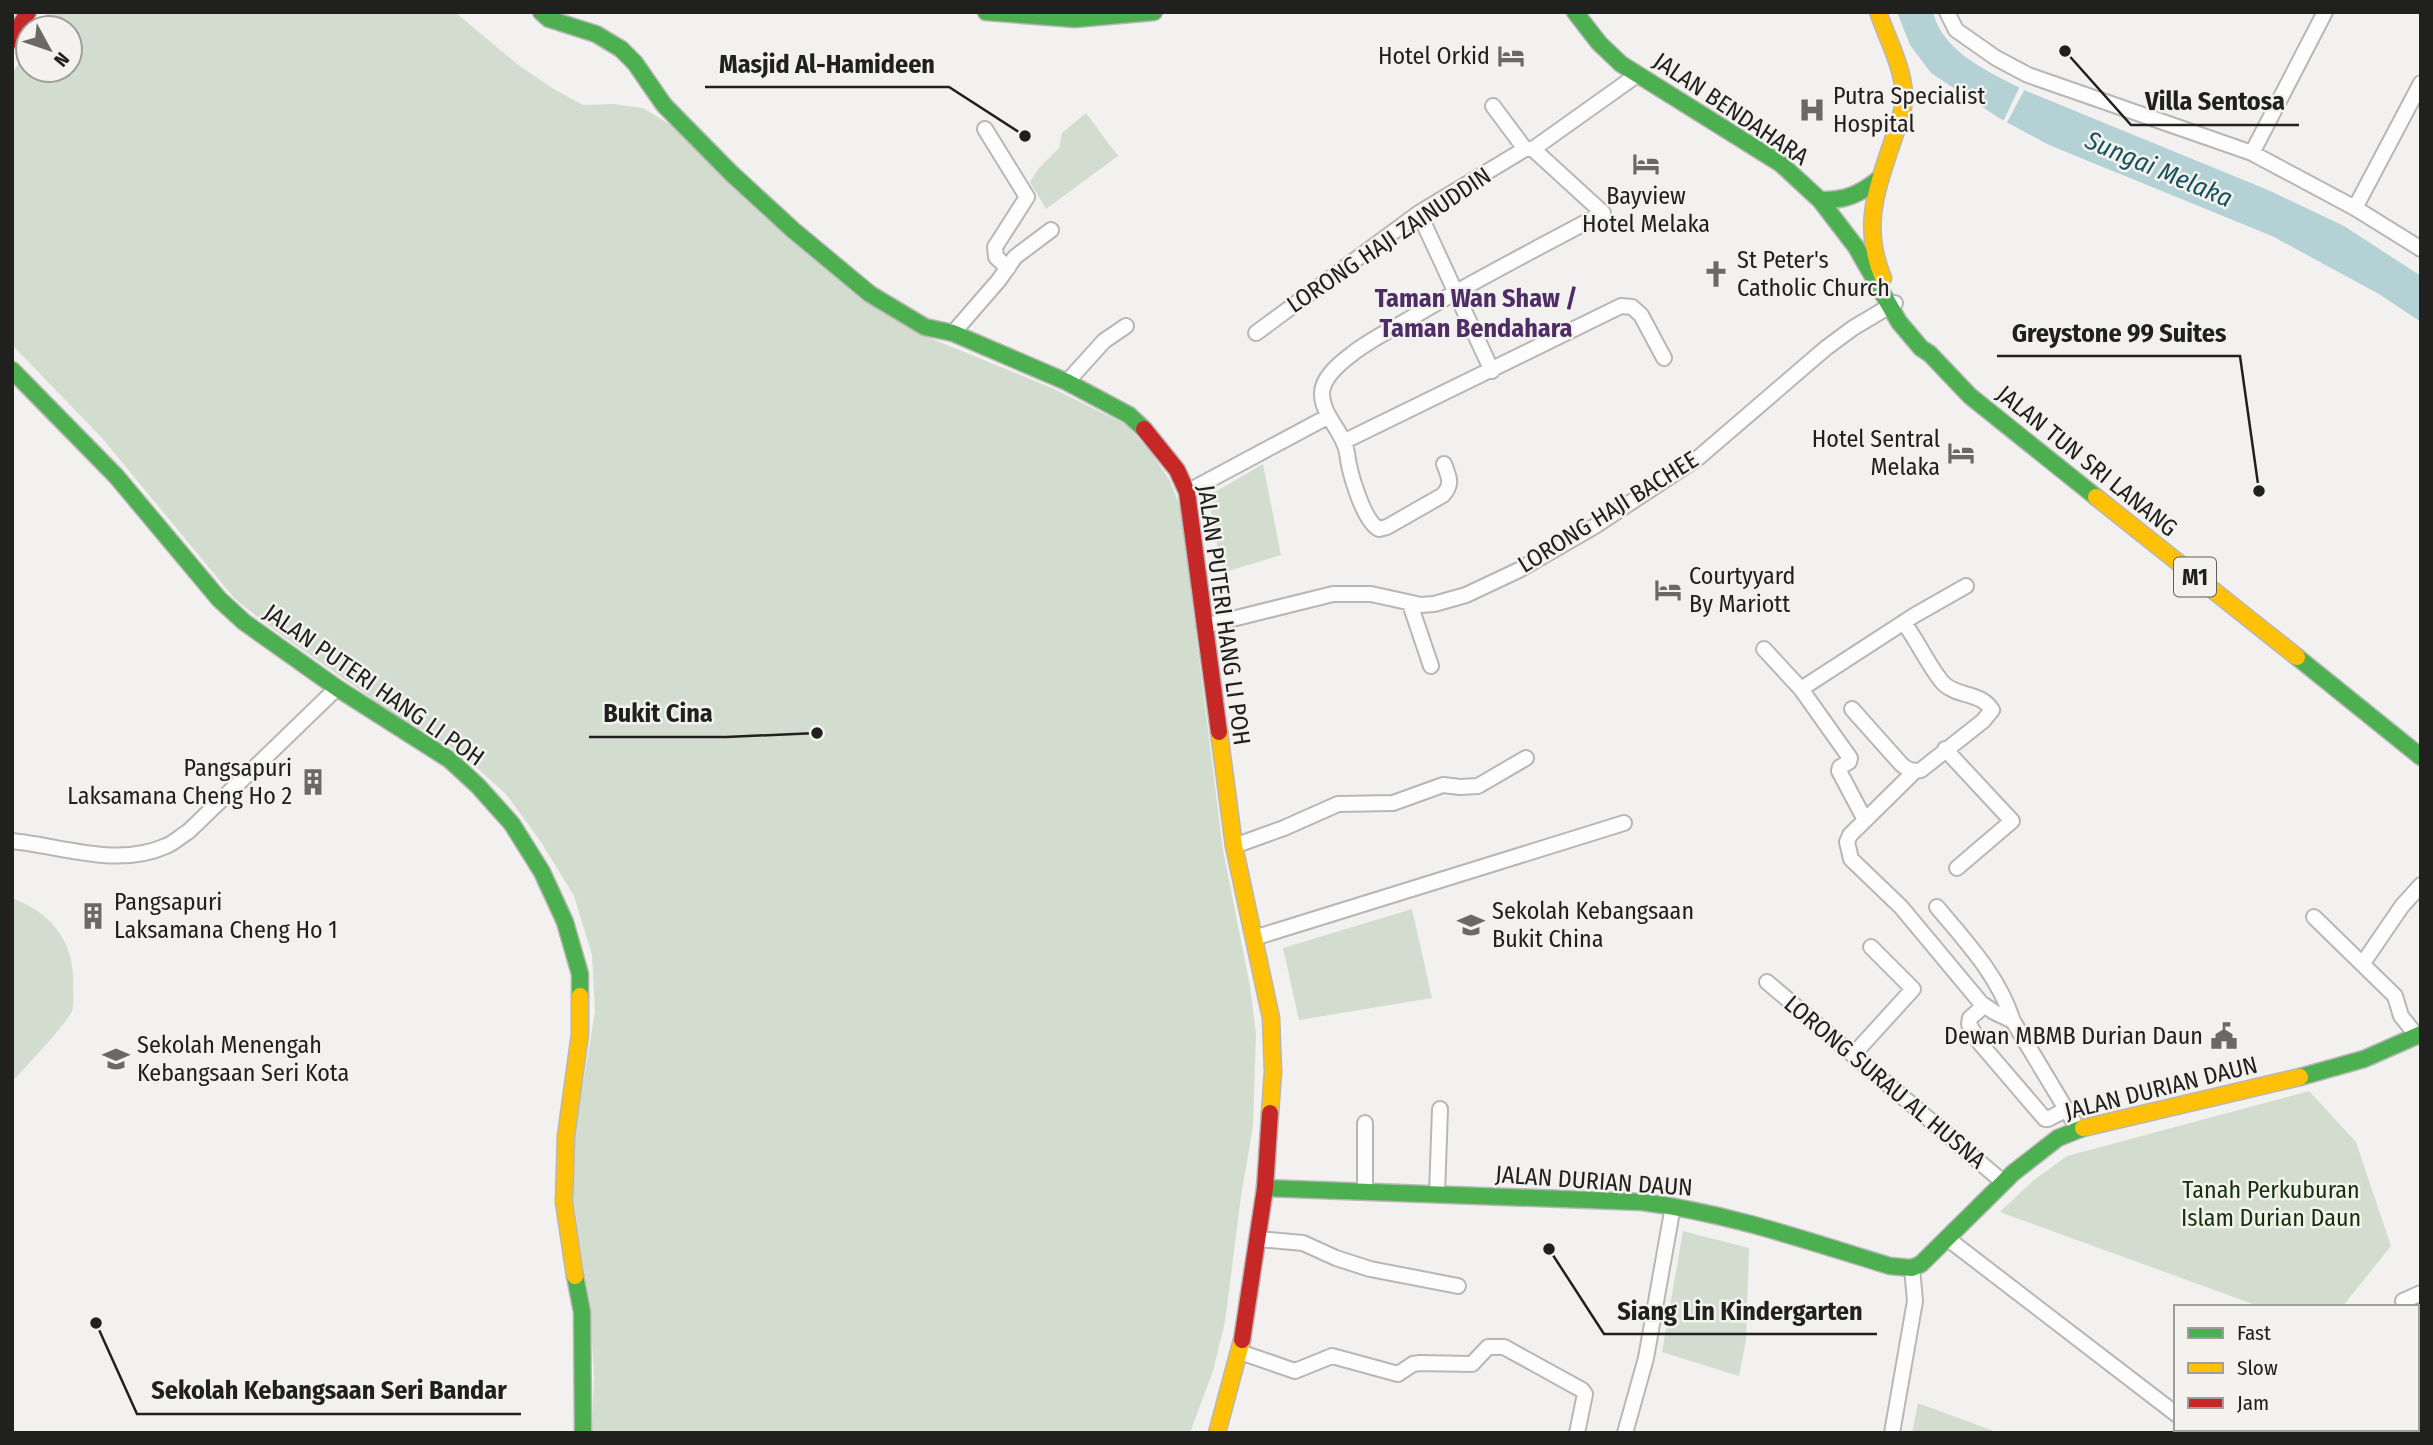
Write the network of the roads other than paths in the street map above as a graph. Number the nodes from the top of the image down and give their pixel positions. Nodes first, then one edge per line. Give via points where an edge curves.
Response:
1 (28, 12) edge
2 (541, 12) edge
3 (986, 12) edge
4 (1154, 12) edge
5 (1575, 12) edge
6 (1878, 12) edge
7 (1947, 12) edge
8 (2325, 12) edge
9 (12, 40) edge
10 (1637, 75) junction
11 (2421, 83) edge
12 (1493, 106) dead end
13 (985, 129) dead end
14 (1529, 149) junction
15 (2252, 153) junction
16 (1879, 179) junction
17 (1820, 200) junction
18 (2355, 208) junction
19 (1419, 213) junction
20 (1051, 230) dead end
21 (2421, 249) edge
22 (1008, 268) junction
23 (1456, 292) junction
24 (1893, 304) junction
25 (1899, 322) joint
26 (1126, 326) dead end
27 (1256, 333) dead end
28 (953, 334) junction
29 (1930, 354) junction
30 (1664, 358) dead end
31 (12, 370) edge
32 (1492, 371) junction
33 (1067, 382) junction
34 (1329, 416) junction
35 (1345, 441) junction
36 (1444, 464) dead end
37 (1188, 492) junction
38 (1966, 586) dead end
39 (1410, 604) junction
40 (1904, 624) junction
41 (1204, 626) junction
42 (1764, 649) dead end
43 (1431, 666) dead end
44 (338, 688) junction
45 (1801, 689) junction
46 (1852, 709) dead end
47 (1945, 749) junction
48 (2421, 757) edge
49 (1526, 758) dead end
50 (1915, 771) junction
51 (1865, 820) junction
52 (1624, 823) dead end
53 (12, 841) edge
54 (1234, 846) junction
55 (1957, 868) dead end
56 (2421, 885) edge
57 (1937, 906) dead end
58 (2314, 917) dead end
59 (1254, 938) junction
60 (1871, 947) dead end
61 (2362, 963) junction
62 (1768, 982) dead end
63 (1984, 1006) junction
64 (2013, 1021) junction
65 (2419, 1035) edge
66 (1853, 1055) junction
67 (1440, 1109) dead end
68 (2067, 1110) junction
69 (1365, 1123) dead end
70 (2078, 1129) junction
71 (2003, 1182) junction
72 (1265, 1188) junction
73 (1365, 1192) junction
74 (1437, 1194) junction
75 (1673, 1206) junction
76 (1258, 1239) junction
77 (1948, 1240) junction
78 (1912, 1268) junction
79 (1458, 1286) dead end
80 (2421, 1293) edge
81 (2403, 1301) dead end
82 (1240, 1352) junction
83 (2174, 1412) edge
84 (583, 1433) edge
85 (1217, 1433) edge
86 (1577, 1433) edge
87 (1625, 1433) edge
88 (1892, 1433) edge

1 - 9 main road
2 - 28 main road, JALAN PUTERI HANG LI POH via 621,49 664,105 818,251 870,294 925,327
3 - 4 main road via 1075,19
5 - 10 main road, JALAN BENDAHARA via 1599,43
6 - 16 main road via 1905,92
7 - 15 street via 1956,30 2028,75
8 - 15 street
10 - 14 street, LORONG HAJI ZAINUDDIN
10 - 17 main road, JALAN BENDAHARA via 1781,164
11 - 18 street
12 - 14 street
13 - 22 street via 1027,197 995,247 996,257
14 - 19 street, LORONG HAJI ZAINUDDIN
14 - 23 street via 1603,213
15 - 18 street
16 - 17 main road via 1848,200
16 - 24 main road via 1870,247
17 - 24 main road, JALAN BENDAHARA
18 - 21 street
19 - 23 street
19 - 27 street, LORONG HAJI ZAINUDDIN
20 - 22 street via 1026,247
22 - 28 street
23 - 32 street
23 - 34 street via 1353,353 1329,374 1321,394
24 - 25 main road, JALAN BENDAHARA
24 - 29 main road
24 - 39 street, LORONG HAJI BACHEE via 1807,363 1698,458 1595,526 1466,594 1434,604
25 - 29 main road, JALAN TUN SRI LANANG / M1
26 - 33 street via 1104,341
28 - 33 main road, JALAN PUTERI HANG LI POH
29 - 48 main road, JALAN TUN SRI LANANG / M1 via 1970,396
30 - 32 street via 1642,315 1621,306
31 - 44 main road, JALAN PUTERI HANG LI POH via 116,476 219,599
32 - 35 street
33 - 37 main road, JALAN PUTERI HANG LI POH via 1129,415 1152,436
34 - 35 street
34 - 37 street
35 - 36 street via 1348,467 1363,506 1379,529 1443,495 1450,481
37 - 41 main road, JALAN PUTERI HANG LI POH
38 - 40 street
39 - 41 street, LORONG HAJI BACHEE via 1371,594 1333,594
39 - 43 street
40 - 45 street
40 - 47 street via 1944,683 1987,702 1992,709
41 - 54 main road, JALAN PUTERI HANG LI POH
42 - 45 street
44 - 53 street via 197,824 167,846 142,854 113,855
44 - 84 main road, JALAN PUTERI HANG LI POH via 450,760 478,786 533,855 565,922 580,974 582,1004 566,1136 564,1202 582,1312
45 - 51 street via 1850,758 1839,771
46 - 50 street via 1901,764
47 - 50 street
47 - 55 street via 2012,821
49 - 54 street via 1478,786 1443,785 1393,803 1338,804
50 - 51 street
51 - 63 street via 1847,842 1851,859 1901,907
52 - 59 street
54 - 59 main road, JALAN PUTERI HANG LI POH
56 - 61 street
57 - 64 street via 1992,973
58 - 61 street
59 - 72 main road, JALAN PUTERI HANG LI POH via 1273,1043
60 - 66 street via 1913,989
61 - 65 street via 2395,996 2401,1016
62 - 66 street, LORONG SURAU AL HUSNA
63 - 64 street
63 - 68 street via 1969,1018 1979,1042 2045,1119
64 - 68 street
65 - 70 main road, JALAN DURIAN DAUN via 2368,1058 2317,1073
66 - 71 street, LORONG SURAU AL HUSNA
67 - 74 street
68 - 70 street
69 - 73 street
70 - 71 main road, JALAN DURIAN DAUN via 2058,1138
71 - 77 main road, JALAN DURIAN DAUN
72 - 73 main road, JALAN DURIAN DAUN
72 - 76 main road, JALAN PUTERI HANG LI POH
73 - 74 main road, JALAN DURIAN DAUN
74 - 75 main road, JALAN DURIAN DAUN
75 - 78 main road, JALAN DURIAN DAUN via 1738,1220 1890,1266
75 - 87 street via 1646,1358
76 - 79 street via 1303,1242 1370,1269
76 - 82 main road, JALAN PUTERI HANG LI POH
77 - 78 main road, JALAN DURIAN DAUN
77 - 83 street
78 - 88 street via 1915,1301
80 - 81 street
82 - 85 main road, JALAN PUTERI HANG LI POH
82 - 86 street via 1295,1371 1332,1356 1398,1374 1420,1363 1472,1364 1488,1347 1504,1347 1583,1391

